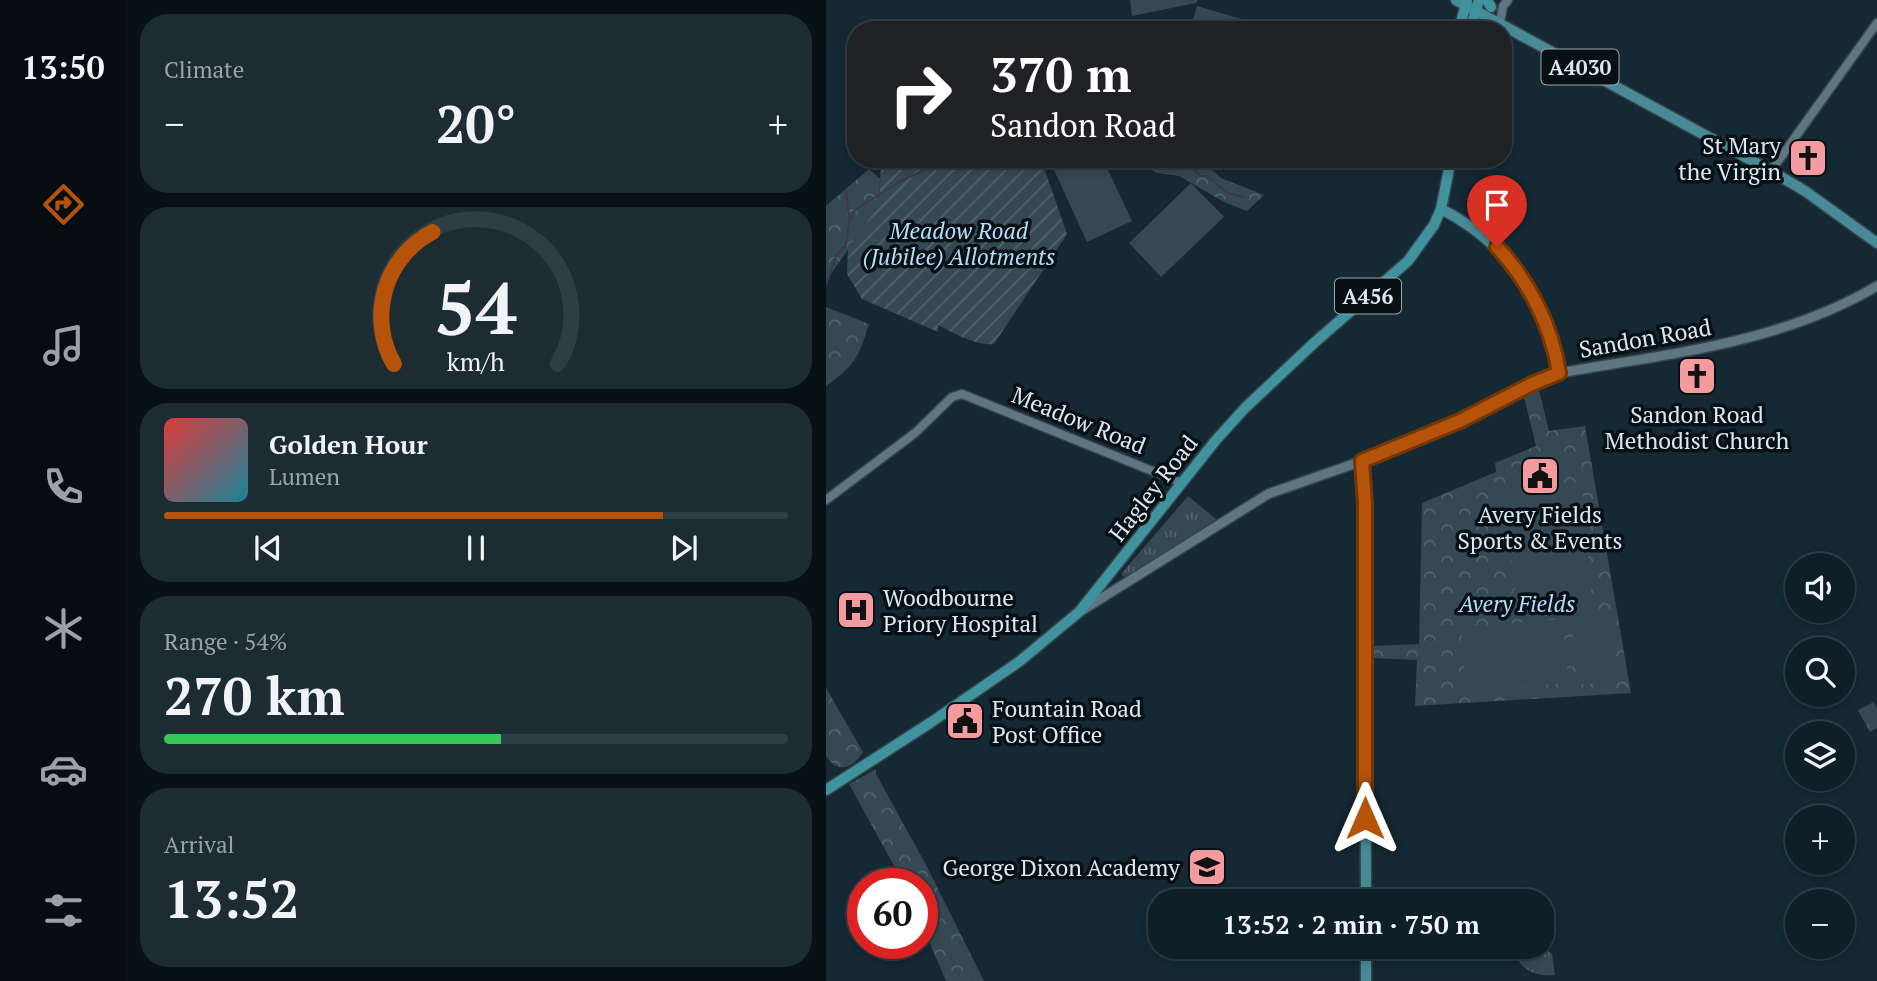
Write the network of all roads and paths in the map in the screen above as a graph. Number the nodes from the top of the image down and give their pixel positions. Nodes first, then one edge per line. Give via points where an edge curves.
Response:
1 (1456, 0) edge
2 (1508, 0) edge
3 (1466, 3) edge
4 (1478, 3) edge
5 (1489, 4) edge
6 (1501, 17) junction
7 (1461, 21) edge
8 (1473, 21) edge
9 (1504, 21) edge
10 (1506, 21) edge
11 (1877, 23) edge
12 (1512, 25) edge
13 (1512, 26) edge
14 (1532, 40) junction
15 (1449, 168) edge
16 (1771, 171) junction
17 (1441, 209) junction
18 (1877, 243) edge
19 (1877, 286) edge
20 (1559, 373) junction
21 (1362, 461) junction
22 (1182, 482) junction
23 (826, 500) edge
24 (1102, 585) junction
25 (1124, 585) junction
26 (1079, 612) junction
27 (826, 790) edge
28 (1366, 889) edge
29 (1366, 959) edge
30 (1366, 981) edge

1 - 3 main road
2 - 6 street
3 - 4 main road
3 - 7 highway
4 - 5 main road, A4030
4 - 8 highway
4 - 9 main road, A4030
5 - 6 main road, A4030
6 - 10 main road, A4030
11 - 16 street
12 - 14 main road, A4030
13 - 14 main road, A4030
14 - 16 main road, A4030
15 - 17 highway, Hagley Road / A456
16 - 18 main road, A4030
17 - 20 main road via 1486,237 1522,277 1539,308
17 - 22 highway, Hagley Road / A456 via 1408,261 1245,408
19 - 20 main road, Sandon Road via 1795,324 1742,340
20 - 21 main road, Sandon Road
21 - 25 main road, Sandon Road via 1268,494
21 - 28 main road
22 - 23 street, Meadow Road via 962,394 952,397 915,433
22 - 24 highway, Hagley Road / A456
24 - 25 main road
24 - 26 highway, Hagley Road / A456
25 - 26 main road, Sandon Road
26 - 27 highway, Hagley Road / A456 via 1020,661
29 - 30 main road

